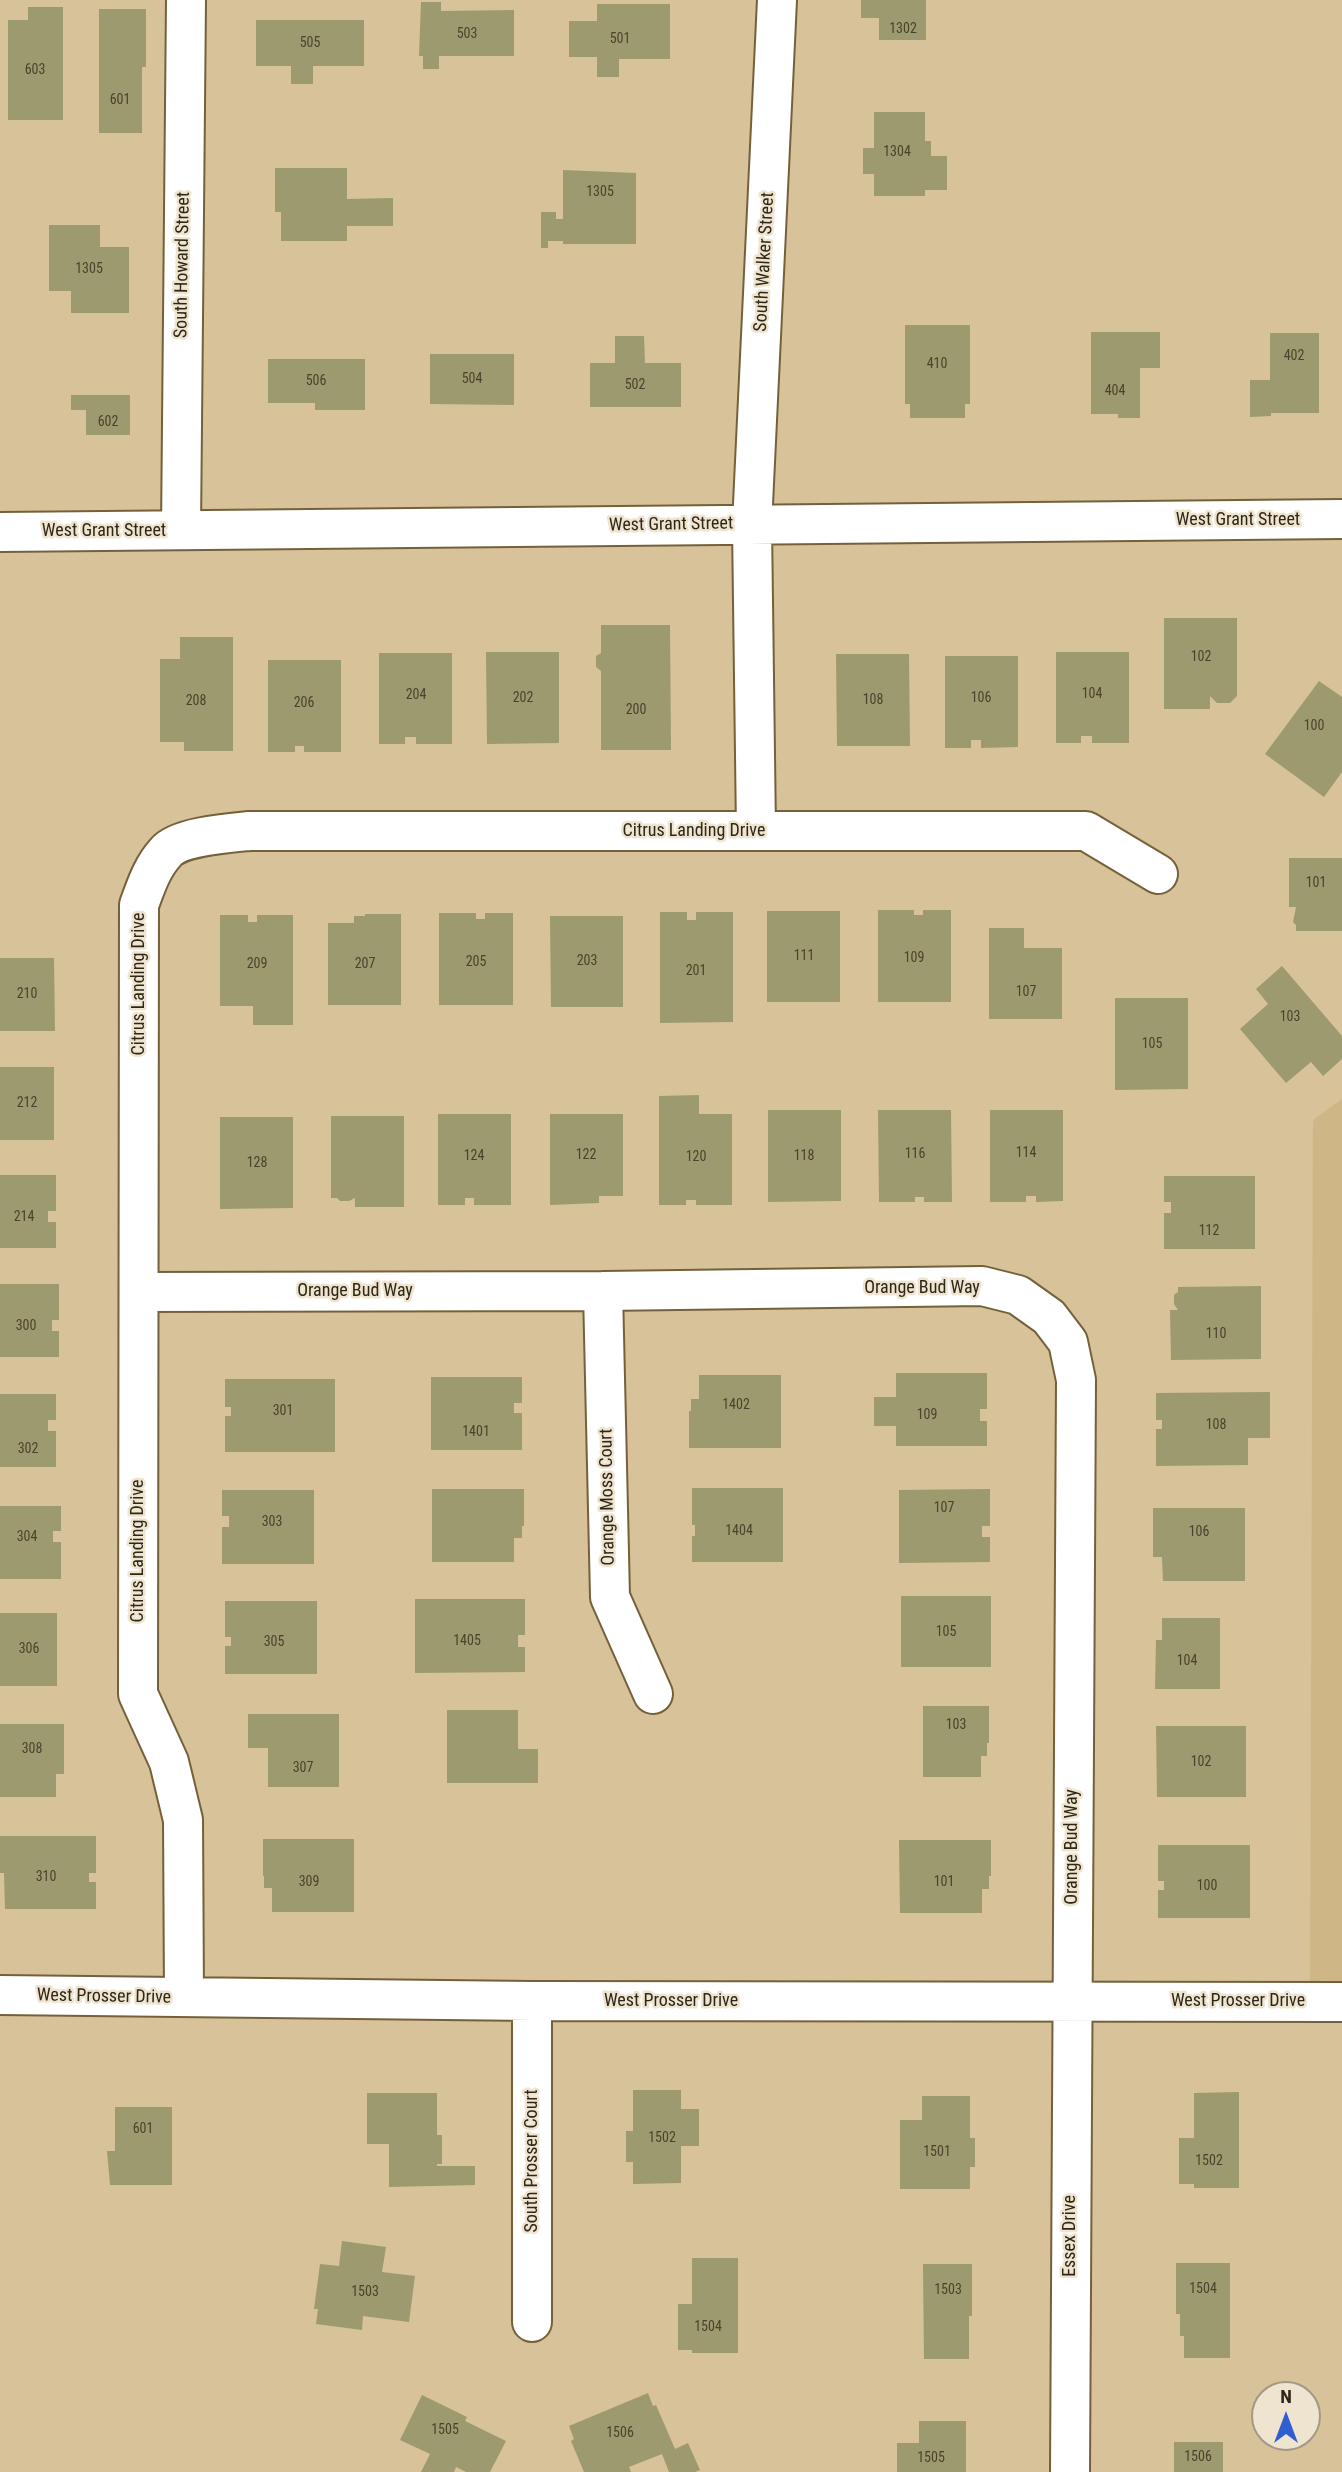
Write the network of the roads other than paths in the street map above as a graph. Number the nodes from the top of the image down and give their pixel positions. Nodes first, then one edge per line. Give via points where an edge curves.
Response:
1 (186, 0) edge
2 (777, 0) edge
3 (1342, 519) edge
4 (752, 524) junction
5 (181, 530) junction
6 (0, 532) edge
7 (756, 831) junction
8 (1158, 874) dead end
9 (603, 1291) junction
10 (139, 1292) junction
11 (653, 1695) dead end
12 (0, 1996) edge
13 (184, 1997) junction
14 (1071, 2000) junction
15 (532, 2001) junction
16 (1342, 2002) edge
17 (532, 2322) dead end
18 (1070, 2472) edge

1 - 5 street, South Howard Street
2 - 4 street, South Walker Street
3 - 4 street, West Grant Street
4 - 5 street, West Grant Street
4 - 7 street, South Walker Street
5 - 6 street, West Grant Street
7 - 8 street, Citrus Landing Drive via 1086,831
7 - 10 street, Citrus Landing Drive via 249,831 206,835 168,849 152,871 139,905
9 - 10 street, Orange Bud Way
9 - 11 street, Orange Moss Court via 610,1597
9 - 14 street, Orange Bud Way via 982,1286 1018,1295 1049,1317 1068,1342 1076,1380
10 - 13 street, Citrus Landing Drive via 138,1695 169,1762 183,1820
12 - 13 street, West Prosser Drive
13 - 15 street, West Prosser Drive
14 - 15 street, West Prosser Drive
14 - 16 street, West Prosser Drive
14 - 18 street, Essex Drive
15 - 17 street, South Prosser Court

